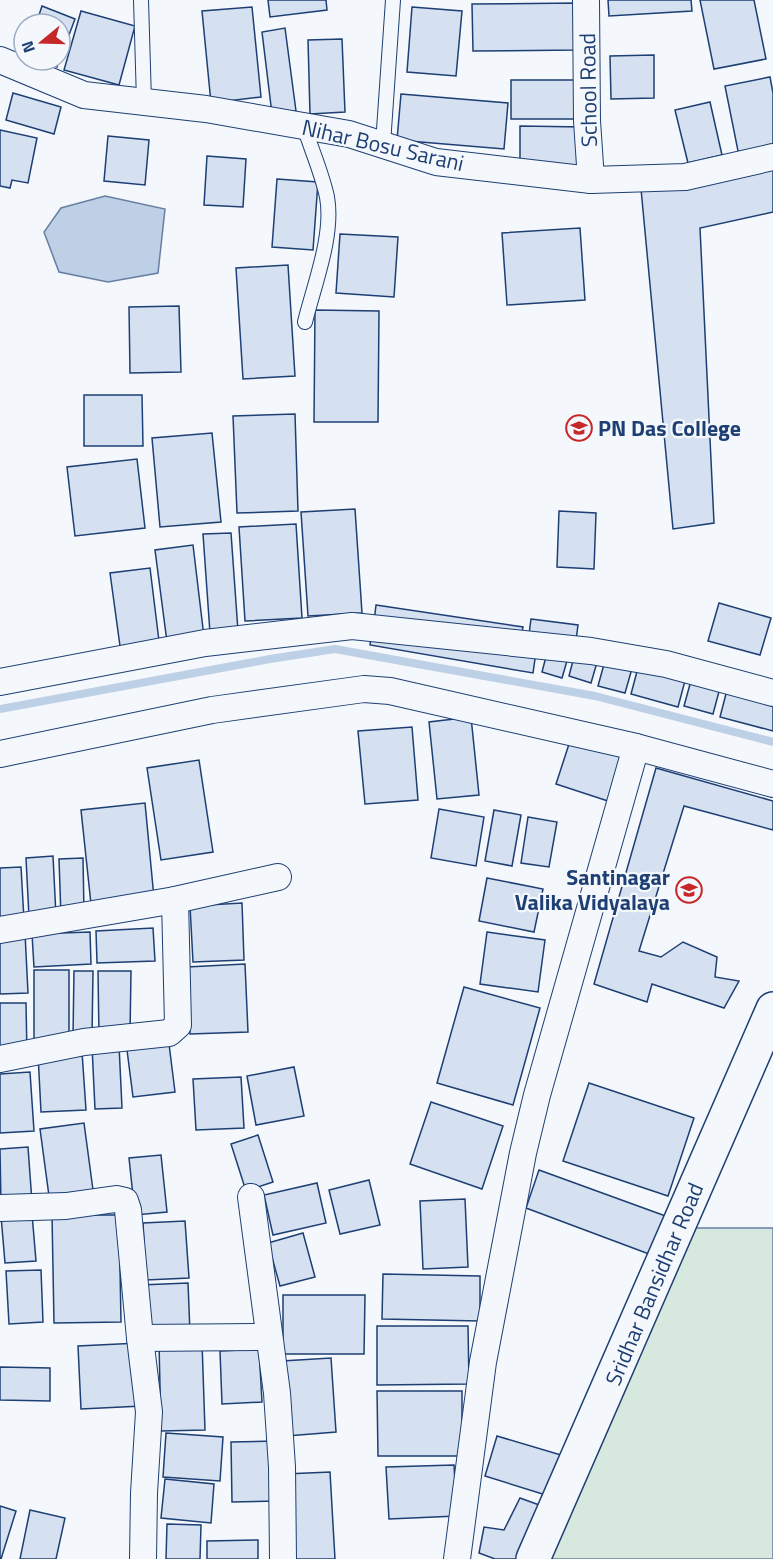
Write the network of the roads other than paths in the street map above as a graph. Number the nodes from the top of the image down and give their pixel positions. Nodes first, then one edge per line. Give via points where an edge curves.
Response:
1 (141, 0) edge
2 (393, 0) edge
3 (586, 0) edge
4 (0, 60) edge
5 (144, 101) junction
6 (304, 126) junction
7 (384, 144) junction
8 (773, 158) edge
9 (591, 180) junction
10 (305, 322) dead end
11 (0, 682) edge
12 (773, 693) edge
13 (636, 747) junction
14 (0, 754) edge
15 (773, 784) edge
16 (278, 877) dead end
17 (175, 900) junction
18 (0, 930) edge
19 (773, 1009) edge
20 (764, 1050) edge
21 (0, 1059) edge
22 (251, 1197) dead end
23 (0, 1208) edge
24 (269, 1337) junction
25 (140, 1338) junction
26 (143, 1559) edge
27 (283, 1559) edge
28 (457, 1559) edge
29 (533, 1559) edge

1 - 5 lane
2 - 7 lane
3 - 9 street, School Road via 586,121
4 - 5 street, Nihar Bosu Sarani via 84,95
5 - 6 street, Nihar Bosu Sarani
6 - 7 street, Nihar Bosu Sarani
6 - 10 lane via 327,198 329,219
7 - 9 street, Nihar Bosu Sarani via 436,162
8 - 9 street, Nihar Bosu Sarani via 685,177
11 - 12 street via 205,643 352,626 591,651 666,664
13 - 14 street via 390,691 364,689 212,710
13 - 15 street
13 - 28 street via 523,1153 483,1362
16 - 17 street
17 - 18 street
17 - 21 street via 175,1029
19 - 20 street, Sridhar Bansidhar Road
20 - 29 street, Sridhar Bansidhar Road
22 - 24 street
23 - 25 street via 66,1206 116,1198 125,1202
24 - 25 street
24 - 27 street via 282,1467
25 - 26 street via 148,1412

